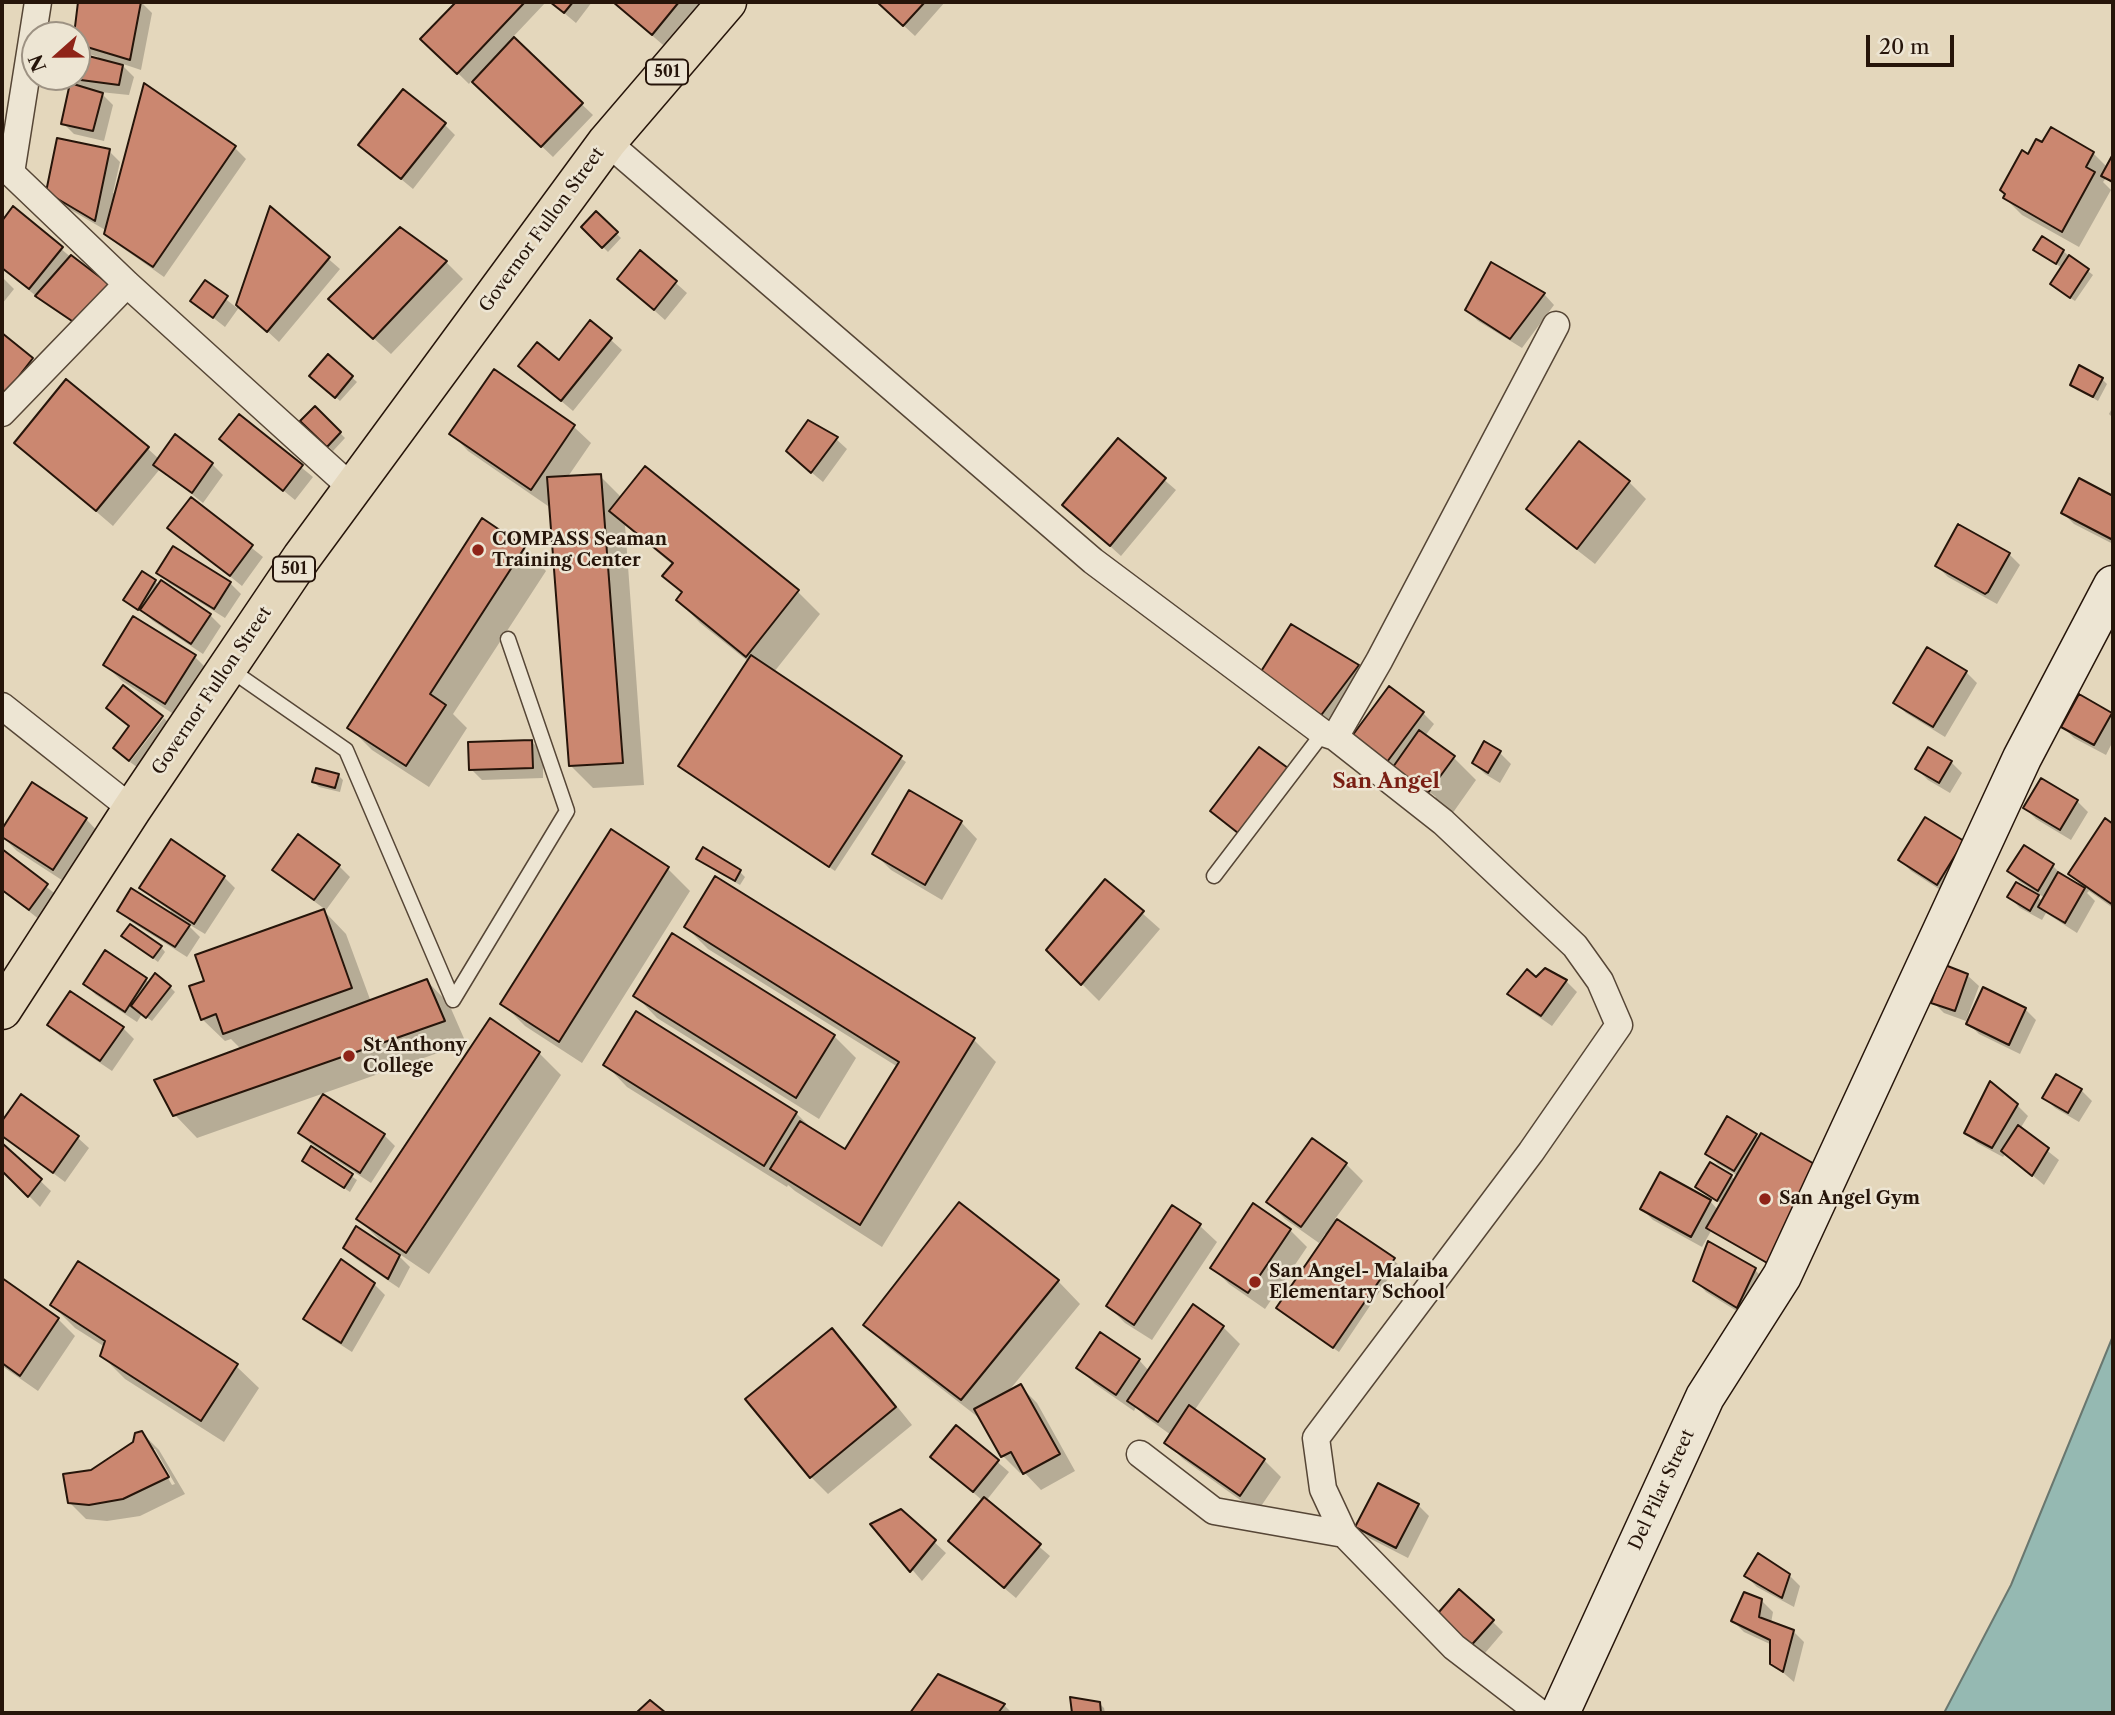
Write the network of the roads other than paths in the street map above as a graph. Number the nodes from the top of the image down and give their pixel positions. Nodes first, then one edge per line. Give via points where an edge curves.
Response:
1 (38, 2) edge
2 (727, 2) edge
3 (607, 142) junction
4 (127, 284) junction
5 (1556, 326) dead end
6 (2, 413) edge
7 (352, 488) junction
8 (2113, 584) edge
9 (508, 639) dead end
10 (228, 668) junction
11 (2, 706) edge
12 (1329, 735) junction
13 (132, 809) junction
14 (1214, 876) dead end
15 (2, 1010) edge
16 (1140, 1454) dead end
17 (1344, 1534) junction
18 (1540, 1713) edge
19 (1560, 1713) edge

1 - 4 street via 11,173
2 - 3 main road, 501
3 - 7 main road, Governor Fullon Street / 501
3 - 12 street via 1093,561
4 - 6 street
4 - 7 street
5 - 12 street via 1379,660
7 - 10 main road, Governor Fullon Street / 501
8 - 19 street, Del Pilar Street via 2022,758 1782,1276 1705,1397
9 - 10 lane via 567,811 453,999 346,750
10 - 13 main road, Governor Fullon Street / 501
11 - 13 street
12 - 14 lane
12 - 17 street via 1443,821 1575,946 1600,982 1619,1025 1531,1152 1316,1438 1323,1489
13 - 15 main road, Governor Fullon Street / 501
16 - 17 street via 1214,1511
17 - 18 street via 1454,1647

